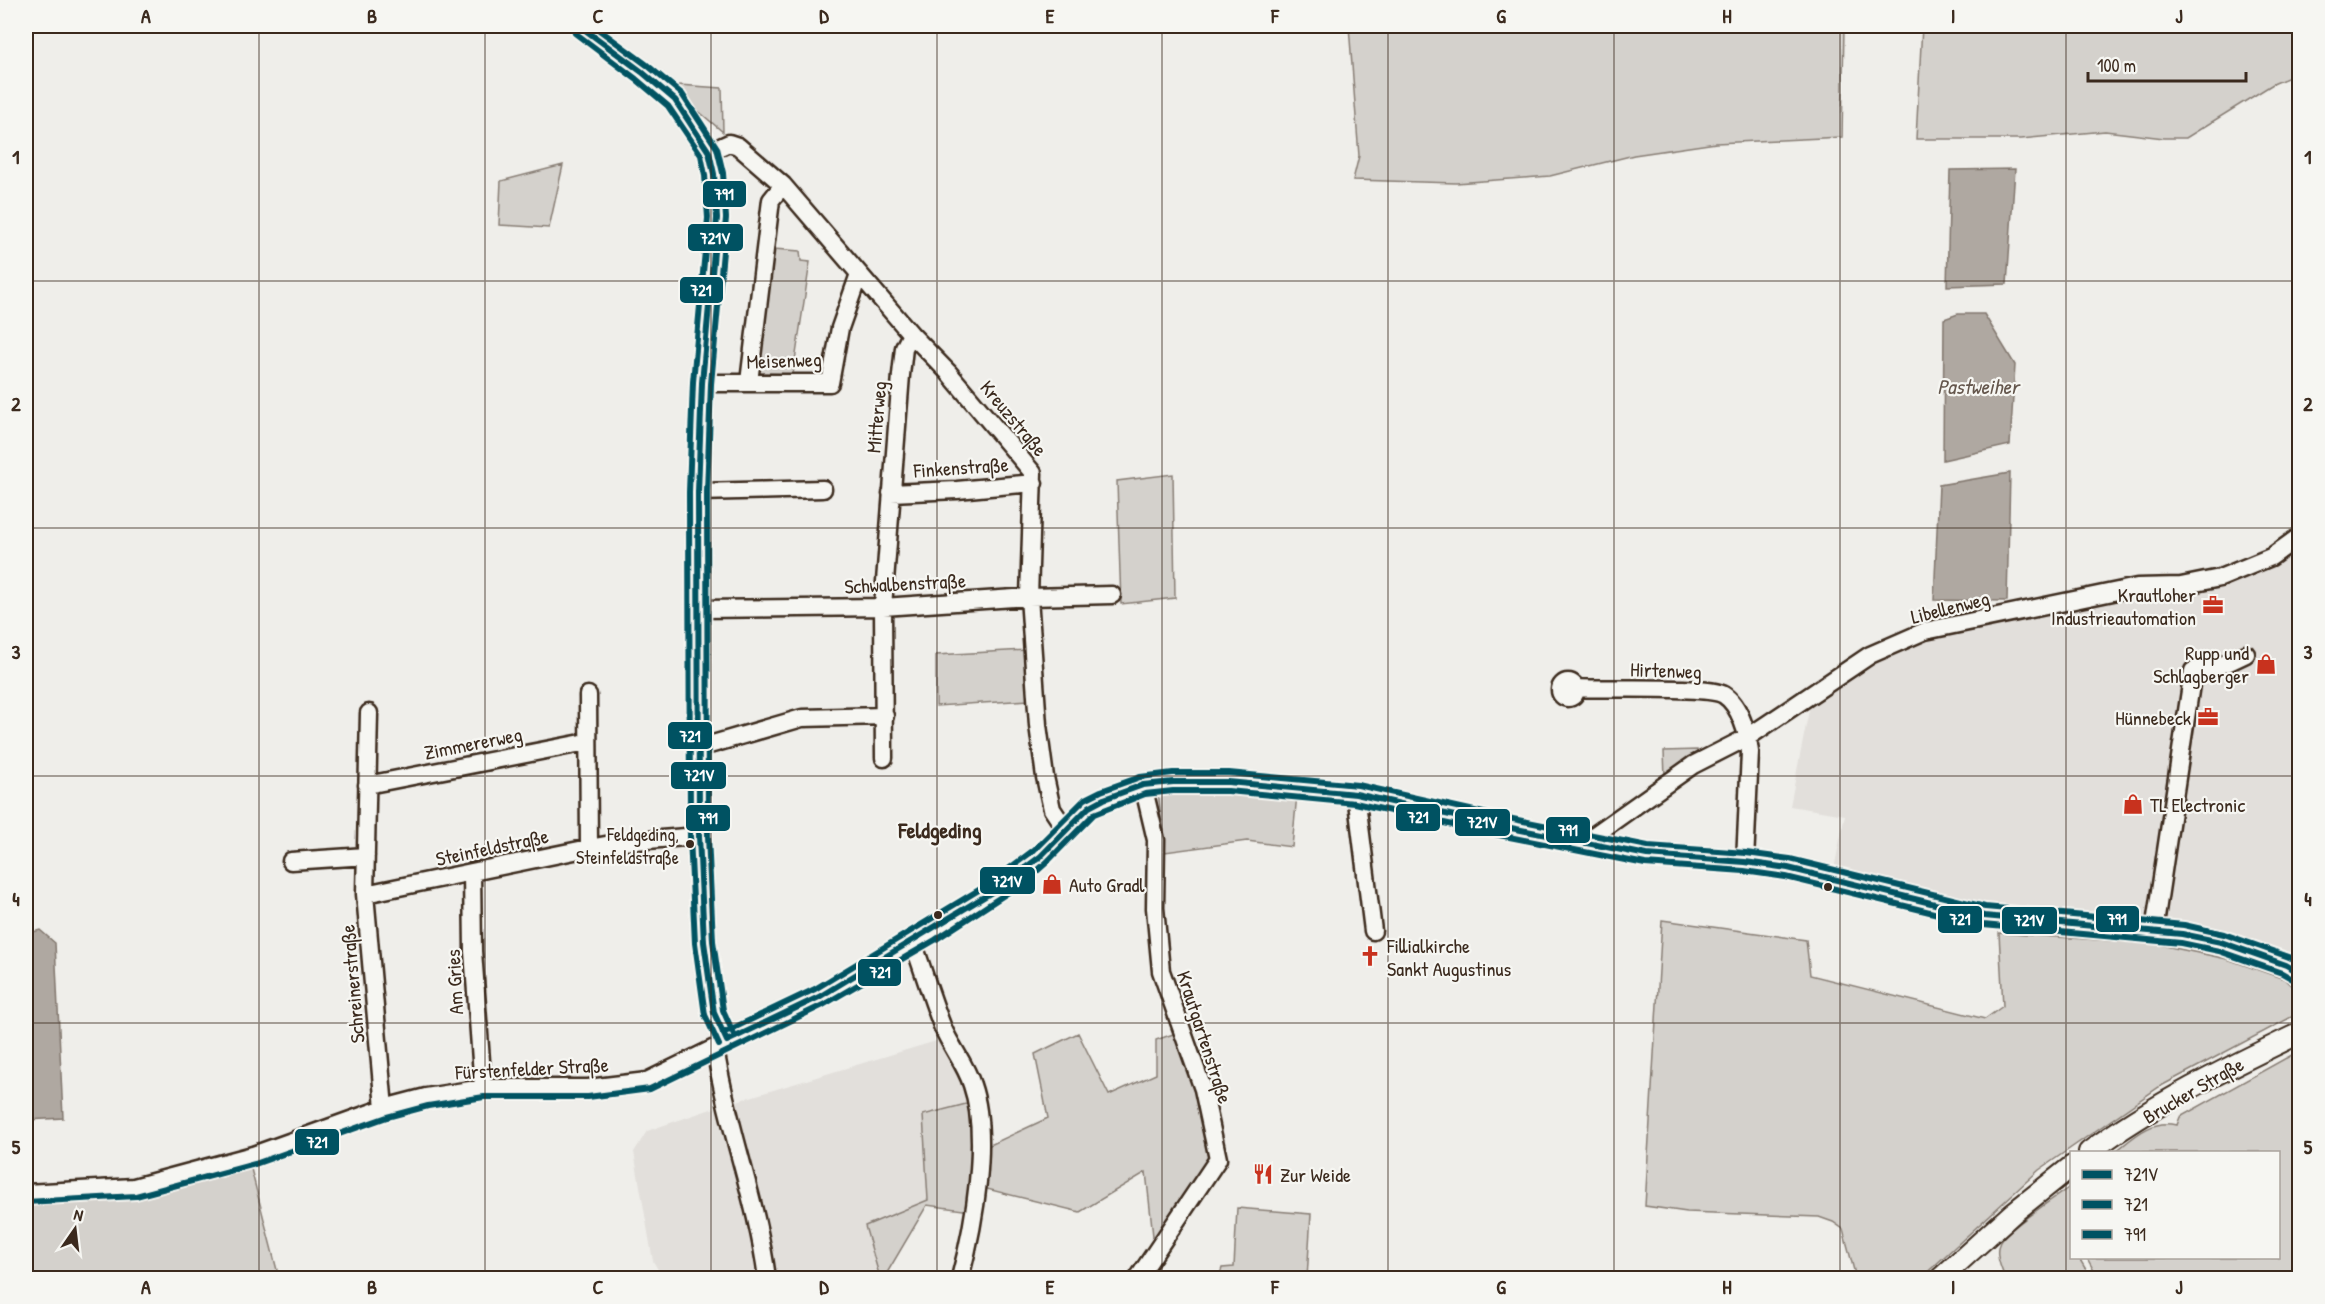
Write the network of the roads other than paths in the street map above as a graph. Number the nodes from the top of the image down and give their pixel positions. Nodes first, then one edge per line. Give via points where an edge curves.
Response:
1 (580, 26) edge
2 (709, 152) junction
3 (783, 184) junction
4 (859, 274) junction
5 (911, 334) junction
6 (749, 382) junction
7 (702, 383) junction
8 (1034, 483) junction
9 (823, 489) dead end
10 (698, 492) junction
11 (891, 493) junction
12 (2300, 536) edge
13 (1112, 595) dead end
14 (1029, 597) junction
15 (883, 607) junction
16 (700, 609) junction
17 (2246, 654) dead end
18 (1576, 688) dead end
19 (588, 695) dead end
20 (369, 713) dead end
21 (885, 716) junction
22 (1748, 737) junction
23 (587, 742) junction
24 (699, 748) junction
25 (884, 758) dead end
26 (367, 785) junction
27 (1143, 785) junction
28 (1356, 794) junction
29 (1066, 830) junction
30 (699, 836) junction
31 (1583, 843) junction
32 (589, 848) junction
33 (366, 856) junction
34 (291, 861) dead end
35 (1745, 862) junction
36 (472, 873) junction
37 (365, 894) junction
38 (1373, 931) dead end
39 (2154, 931) junction
40 (913, 942) junction
41 (2299, 973) edge
42 (2300, 1033) edge
43 (721, 1044) junction
44 (483, 1088) junction
45 (384, 1108) junction
46 (2091, 1151) edge
47 (2070, 1168) edge
48 (26, 1193) edge
49 (767, 1278) edge
50 (960, 1278) edge
51 (1138, 1278) edge
52 (1941, 1278) edge

1 - 2 street via 675,100
2 - 3 street, Kreuzstraße via 729,143 738,146
2 - 7 street via 717,218
3 - 4 street, Kreuzstraße
3 - 6 street via 771,200
4 - 5 street, Kreuzstraße
4 - 6 street, Meisenweg via 840,328 830,383
5 - 8 street, Kreuzstraße via 1033,472
5 - 11 street, Mitterweg via 904,348
6 - 7 street, Meisenweg
7 - 10 street
8 - 11 street, Finkenstraße
8 - 14 street, Kreuzstraße
9 - 10 street
10 - 16 street
11 - 15 street, Mitterweg
12 - 22 street, Libellenweg via 2271,557 2220,578 2181,586 2137,587 1925,631 1870,655
13 - 14 street, Schwalbenstraße
14 - 15 street, Schwalbenstraße
14 - 29 street, Kreuzstraße via 1045,777 1052,809
15 - 16 street, Schwalbenstraße
15 - 21 street, Mitterweg
16 - 24 street
17 - 39 street via 2193,671
18 - 22 street, Hirtenweg via 1701,690 1723,694 1734,705
19 - 23 street
20 - 26 street, Schreinerstraße
21 - 24 street via 802,718
21 - 25 street, Mitterweg
22 - 31 street, Libellenweg via 1694,765
22 - 35 street, Hirtenweg
23 - 26 street, Zimmererweg
23 - 32 street
24 - 30 street
26 - 33 street, Schreinerstraße
27 - 28 street, Fürstenfelder Straße via 1228,782
27 - 29 street, Fürstenfelder Straße via 1097,803
27 - 51 street, Krautgartenstraße via 1156,840 1155,908 1161,971 1203,1089 1218,1159
28 - 31 street, Fürstenfelder Straße
28 - 38 street
29 - 40 street, Fürstenfelder Straße via 1020,873
30 - 32 street, Steinfeldstraße
30 - 43 street via 707,962
31 - 35 street, Fürstenfelder Straße via 1647,855
32 - 36 street, Steinfeldstraße
33 - 34 street
33 - 37 street, Schreinerstraße
35 - 39 street, Fürstenfelder Straße via 1788,868 1984,916
36 - 37 street, Steinfeldstraße
36 - 44 street, Am Gries
37 - 45 street, Schreinerstraße
39 - 41 street, Fürstenfelder Straße via 2221,942
40 - 43 street, Fürstenfelder Straße via 819,998
40 - 50 street via 944,1029 972,1084 979,1114 971,1236
42 - 46 main road, Brucker Straße via 2173,1098
43 - 44 street, Fürstenfelder Straße via 647,1081 588,1088
43 - 49 street via 722,1092 763,1248
44 - 45 street, Fürstenfelder Straße
45 - 48 street, Fürstenfelder Straße via 253,1155 134,1187
47 - 52 main road

